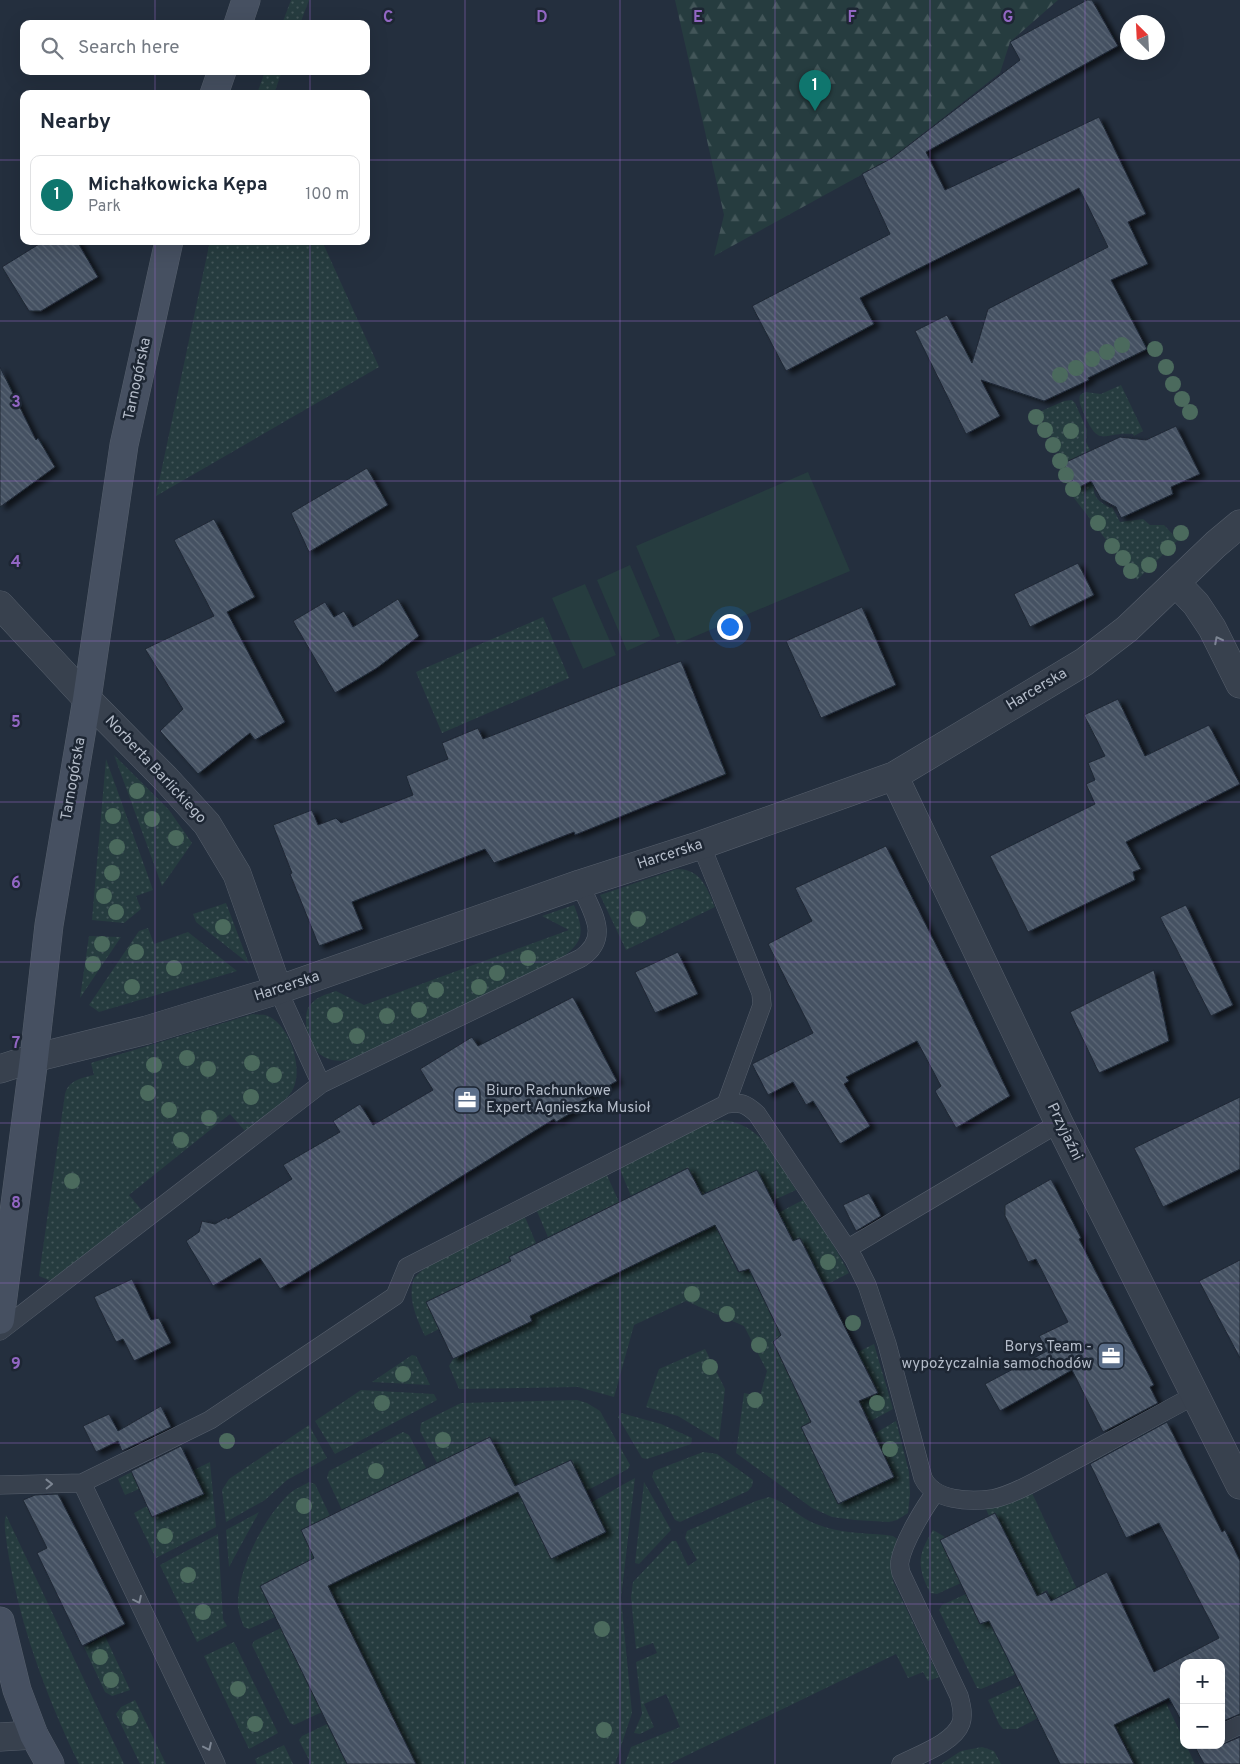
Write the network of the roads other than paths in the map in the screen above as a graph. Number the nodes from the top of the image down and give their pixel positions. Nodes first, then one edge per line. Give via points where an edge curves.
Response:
1 (246, 0) edge
2 (239, 20) edge
3 (221, 75) edge
4 (215, 90) edge
5 (168, 245) edge
6 (1240, 524) edge
7 (1176, 583) junction
8 (0, 605) edge
9 (1240, 684) edge
10 (87, 699) junction
11 (894, 776) junction
12 (701, 845) junction
13 (580, 884) junction
14 (278, 990) junction
15 (34, 1058) junction
16 (0, 1069) edge
17 (321, 1084) junction
18 (726, 1104) junction
19 (1059, 1123) junction
20 (847, 1249) junction
21 (0, 1320) edge
22 (0, 1331) edge
23 (1195, 1395) junction
24 (82, 1483) junction
25 (0, 1485) edge
26 (1240, 1485) edge
27 (936, 1492) junction
28 (0, 1621) edge
29 (1240, 1725) edge
30 (1225, 1732) edge
31 (34, 1735) junction
32 (0, 1737) edge
33 (50, 1764) edge
34 (216, 1764) edge
35 (900, 1764) edge

1 - 2 street
3 - 4 street
5 - 10 street, Tarnogórska via 124,445
6 - 7 street, Harcerska
9 -> 7 street via 1212,628
7 - 11 street, Harcerska via 1127,629 1084,662
8 - 10 street, Norberta Barlickiego
10 - 14 street, Norberta Barlickiego via 209,828 237,874
10 - 15 street, Tarnogórska via 49,925
11 - 12 street, Harcerska
11 - 19 street, Przyjaźni
12 - 13 street, Harcerska
12 - 18 lane via 761,993 762,1005
13 - 14 street, Harcerska
13 - 17 lane via 598,932 596,943 581,958
14 - 15 street, Harcerska via 147,1030
14 - 17 lane
15 - 16 street, Harcerska
15 - 21 street, Tarnogórska
17 - 22 lane
18 - 20 lane via 739,1102 757,1114
18 - 24 lane via 407,1267 395,1296 210,1420
19 - 20 lane
19 - 23 street, Przyjaźni
20 - 27 lane via 867,1285 887,1344 926,1484
23 - 26 street, Przyjaźni
23 - 27 lane via 1026,1486 993,1498 947,1497
25 -> 24 lane
24 -> 34 lane
27 - 35 lane via 925,1506 904,1548 901,1573 960,1696 963,1710 961,1723 954,1734
28 - 31 street via 17,1690
29 - 30 lane
31 - 32 street
31 - 33 street

